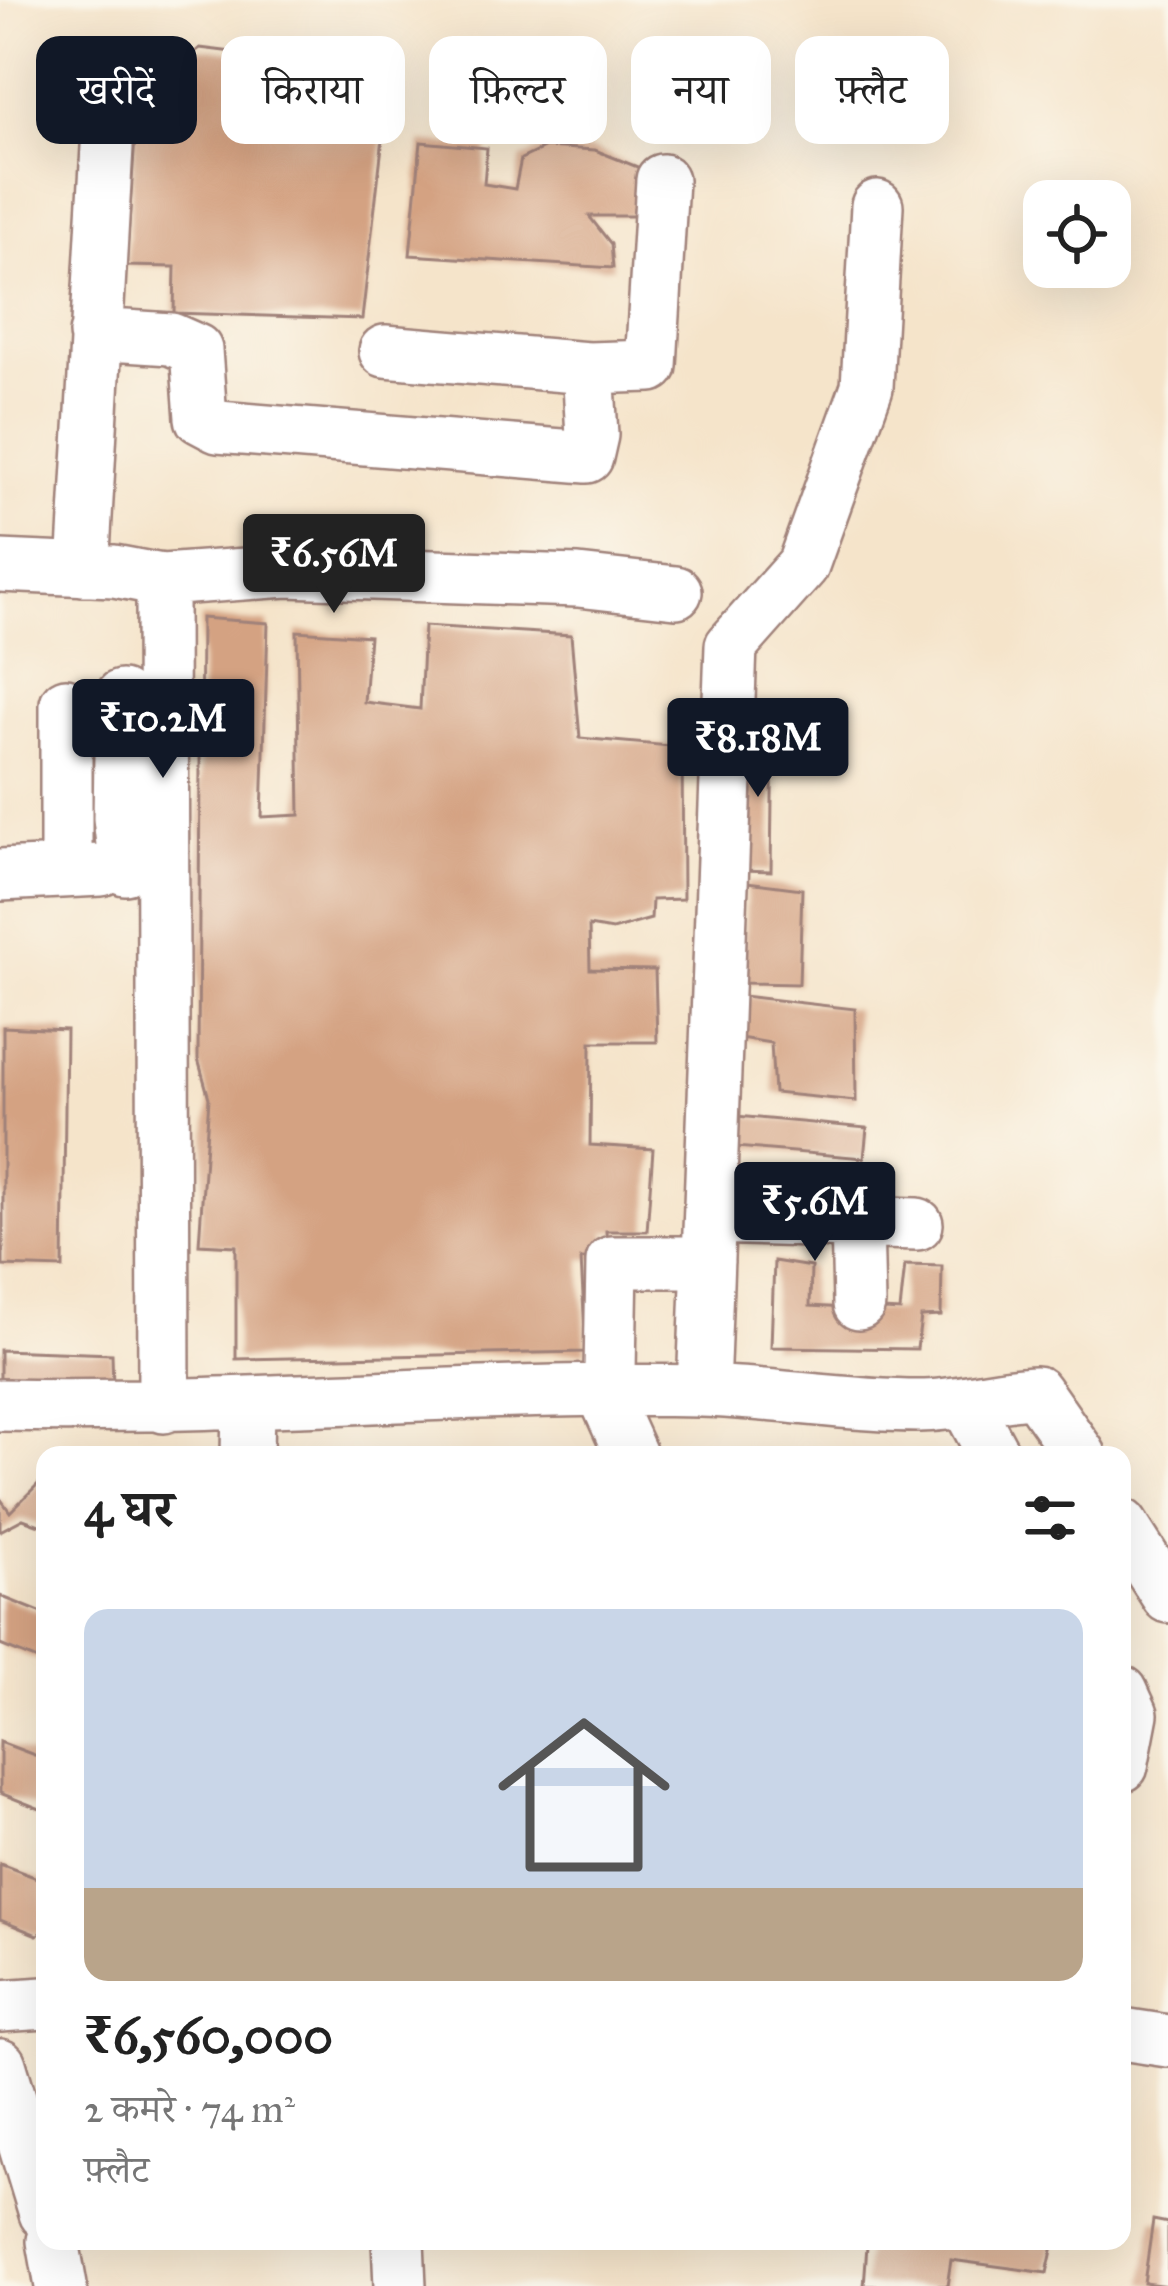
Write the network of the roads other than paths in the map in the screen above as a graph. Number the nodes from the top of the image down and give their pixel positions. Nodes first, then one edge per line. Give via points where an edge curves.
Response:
1 (106, 146) dead end
2 (662, 180) dead end
3 (877, 206) dead end
4 (95, 334) junction
5 (385, 352) dead end
6 (588, 368) junction
7 (0, 566) edge
8 (83, 570) junction
9 (162, 580) junction
10 (676, 592) dead end
11 (121, 696) dead end
12 (66, 704) dead end
13 (143, 869) junction
14 (66, 871) junction
15 (0, 875) edge
16 (857, 1222) junction
17 (917, 1224) dead end
18 (709, 1240) junction
19 (859, 1304) dead end
20 (703, 1391) junction
21 (602, 1393) junction
22 (0, 1405) edge
23 (967, 1405) junction
24 (164, 1407) junction
25 (248, 1430) edge
26 (627, 1446) edge
27 (989, 1446) edge
28 (1074, 1446) edge
29 (1131, 1540) edge
30 (1168, 1597) edge
31 (36, 2004) edge
32 (0, 2006) edge
33 (1131, 2036) edge
34 (1168, 2042) edge
35 (0, 2065) edge
36 (36, 2183) edge
37 (55, 2250) edge
38 (398, 2250) edge
39 (61, 2286) edge
40 (400, 2286) edge

1 - 4 street
2 - 6 street via 651,366
3 - 18 street via 867,387 803,565 730,646
4 - 6 street via 171,339 196,350 201,418 218,427 587,457
4 - 8 street
5 - 6 street
7 - 8 street
8 - 9 street
9 - 10 street via 286,571 578,580
9 - 13 street
11 - 13 street via 119,818
12 - 14 street
13 - 14 street
13 - 24 street
14 - 15 street
16 - 17 street
16 - 18 street
16 - 19 street
18 - 20 street
18 - 21 street via 611,1262 610,1371
20 - 21 street
20 - 23 street
21 - 25 street
21 - 26 street
22 - 24 street
23 - 27 street
23 - 28 street via 1036,1392
24 - 25 street
29 - 30 street
31 - 32 street
33 - 34 street
35 - 36 street
37 - 39 street
38 - 40 street

